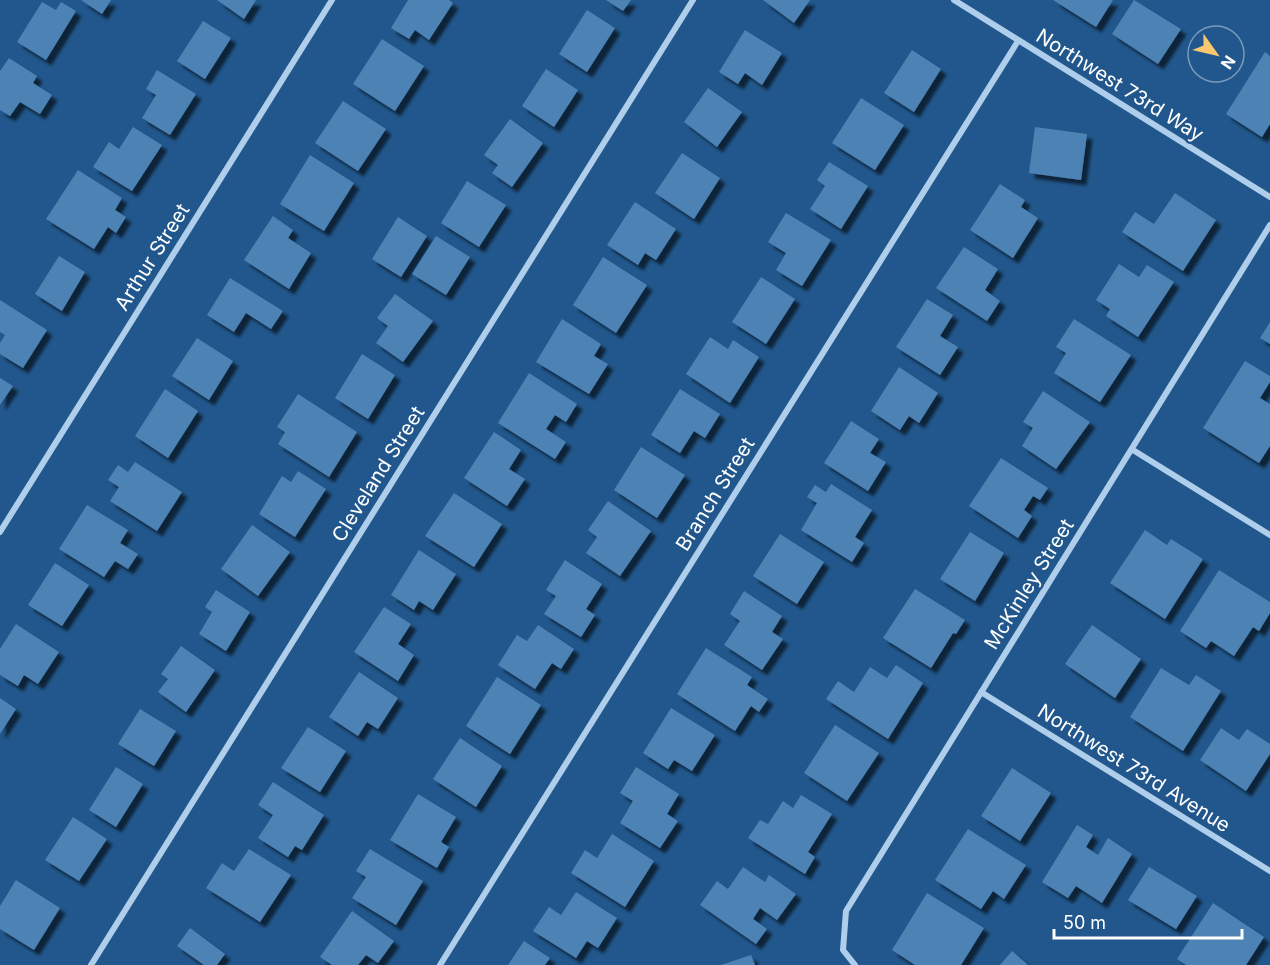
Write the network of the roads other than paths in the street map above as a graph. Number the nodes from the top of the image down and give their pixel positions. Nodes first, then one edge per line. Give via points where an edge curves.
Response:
1 (332, 0) edge
2 (693, 0) edge
3 (954, 0) edge
4 (1018, 41) junction
5 (1270, 197) edge
6 (1270, 225) edge
7 (1133, 450) junction
8 (0, 532) edge
9 (1270, 535) edge
10 (981, 692) junction
11 (1270, 871) edge
12 (90, 965) edge
13 (440, 965) edge
14 (855, 965) edge

1 - 8 street, Arthur Street
2 - 12 street, Cleveland Street
3 - 4 street, Northwest 73rd Way
4 - 5 street, Northwest 73rd Way
4 - 13 street, Branch Street
6 - 7 street, McKinley Street
7 - 9 street
7 - 10 street, McKinley Street
10 - 11 street, Northwest 73rd Avenue
10 - 14 street, McKinley Street via 846,911 843,950

